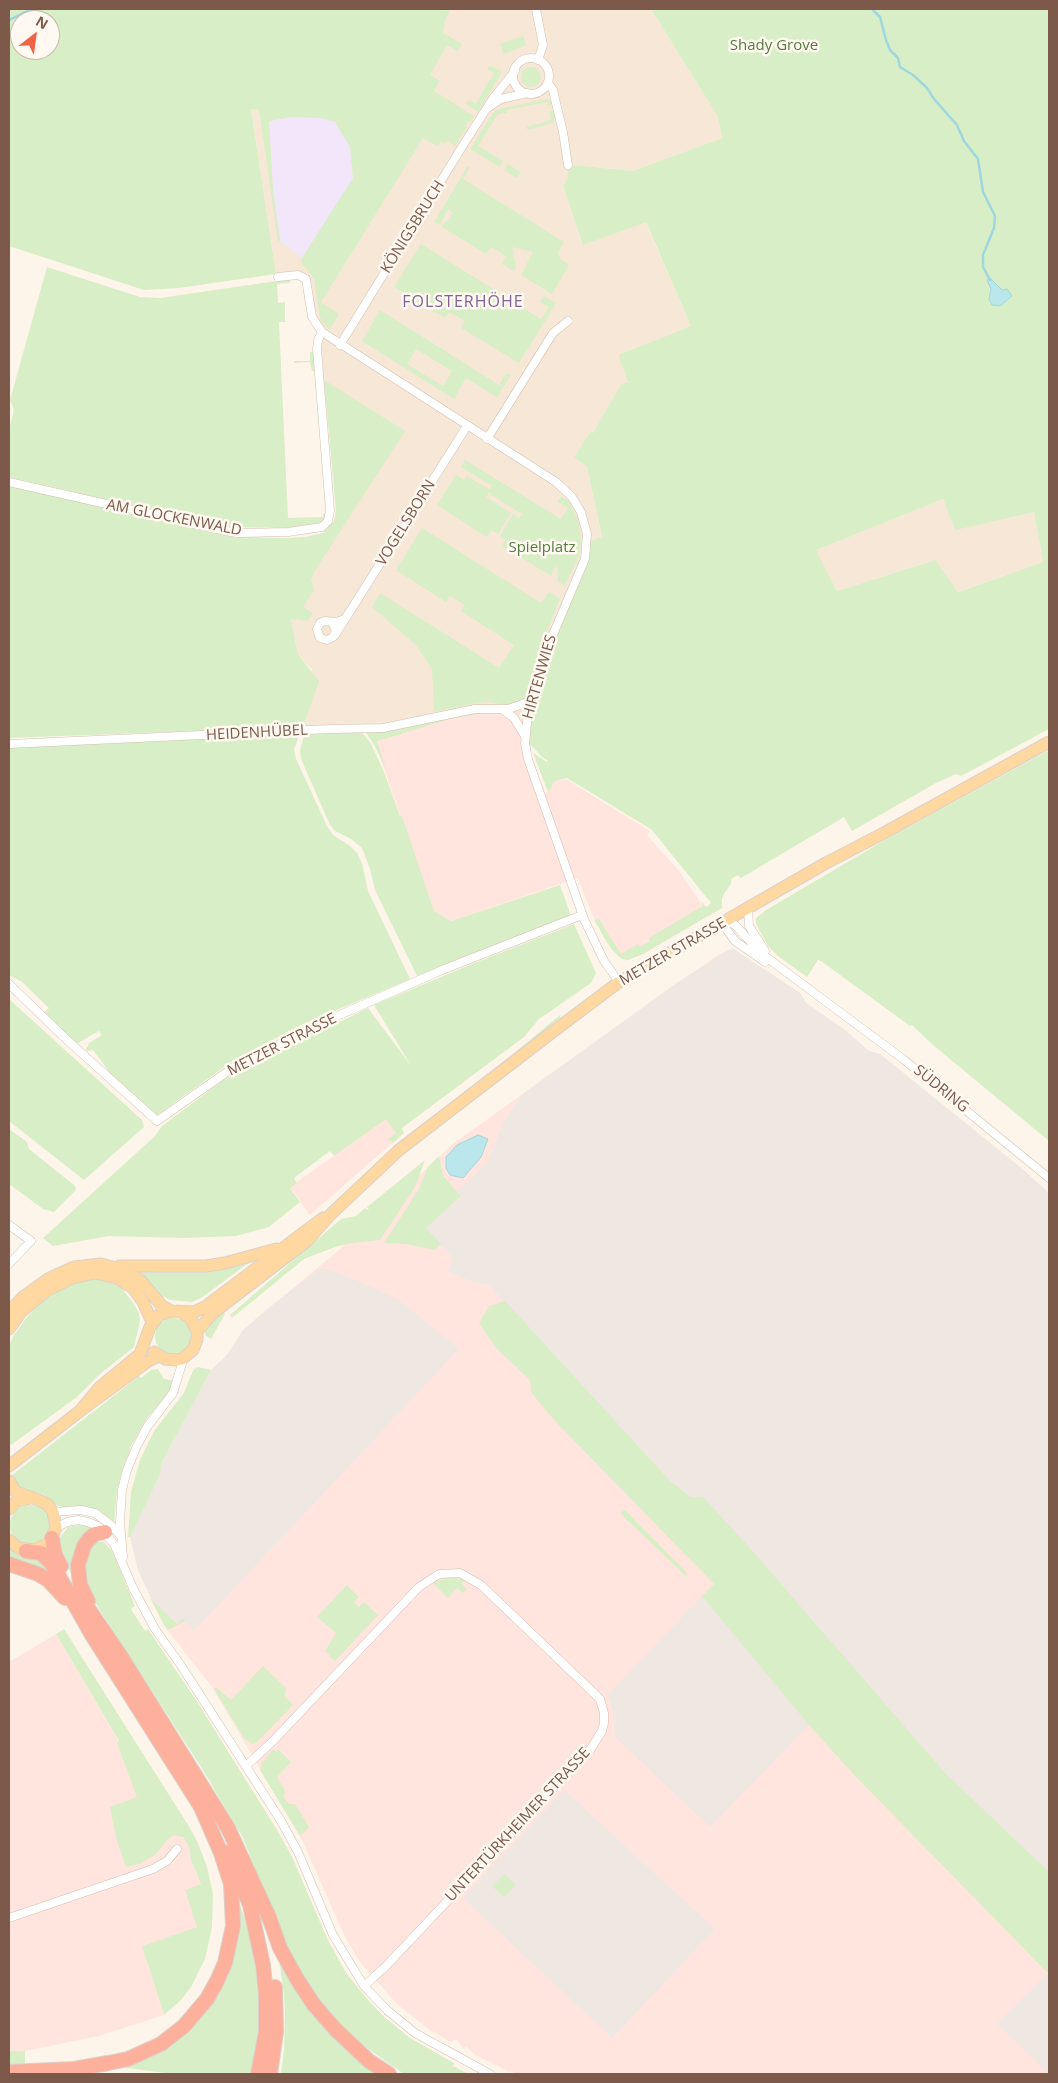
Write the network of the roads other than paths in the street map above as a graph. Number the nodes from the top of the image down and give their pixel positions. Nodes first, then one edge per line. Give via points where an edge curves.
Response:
1 (536, 9) edge
2 (538, 60) junction
3 (514, 71) junction
4 (548, 83) junction
5 (527, 93) junction
6 (486, 110) junction
7 (568, 165) dead end
8 (278, 277) dead end
9 (568, 321) dead end
10 (322, 332) junction
11 (340, 345) junction
12 (467, 426) junction
13 (487, 439) junction
14 (9, 482) edge
15 (345, 619) junction
16 (332, 622) junction
17 (335, 634) junction
18 (532, 699) junction
19 (502, 709) junction
20 (526, 736) junction
21 (1049, 742) edge
22 (9, 744) edge
23 (748, 908) junction
24 (582, 915) junction
25 (724, 921) junction
26 (772, 961) junction
27 (620, 982) junction
28 (9, 984) edge
29 (829, 1004) junction
30 (1049, 1178) edge
31 (331, 1214) junction
32 (9, 1225) edge
33 (285, 1246) junction
34 (9, 1264) edge
35 (115, 1266) junction
36 (9, 1312) edge
37 (176, 1312) junction
38 (152, 1322) junction
39 (9, 1329) edge
40 (197, 1330) junction
41 (148, 1334) junction
42 (158, 1356) junction
43 (184, 1357) junction
44 (80, 1411) junction
45 (12, 1464) edge
46 (9, 1481) edge
47 (33, 1498) junction
48 (9, 1505) edge
49 (53, 1512) junction
50 (105, 1532) junction
51 (54, 1533) junction
52 (120, 1535) junction
53 (10, 1542) edge
54 (26, 1551) junction
55 (123, 1561) junction
56 (9, 1564) edge
57 (98, 1620) junction
58 (92, 1635) junction
59 (246, 1766) junction
60 (201, 1807) junction
61 (177, 1849) dead end
62 (256, 1890) junction
63 (9, 1918) edge
64 (364, 1986) junction
65 (9, 2072) edge
66 (38, 2072) junction
67 (62, 2074) edge
68 (258, 2074) edge
69 (270, 2074) edge
70 (389, 2074) edge
71 (490, 2074) edge

1 - 2 street via 543,45
2 - 3 street, KÖNIGSBRUCH via 522,61
2 - 4 street via 549,72
3 - 5 street via 517,86
3 - 6 street, KÖNIGSBRUCH
4 - 5 street, KÖNIGSBRUCH via 537,93
4 - 7 street via 555,96 564,132
5 - 6 street, KÖNIGSBRUCH via 501,99
6 - 11 street, KÖNIGSBRUCH
8 - 10 street via 298,275 306,279 312,317
9 - 13 street via 553,333
10 - 11 street, HIRTENWIES
10 - 14 street, AM GLOCKENWALD via 317,350 330,510 328,521 322,527 288,532 226,531
11 - 12 street, HIRTENWIES
12 - 13 street, HIRTENWIES
12 - 15 street, VOGELSBORN
13 - 18 street, HIRTENWIES via 566,491 576,503 587,534 585,559 551,637
15 - 16 street
15 - 17 street, VOGELSBORN
16 - 17 street
16 - 17 street via 320,623 317,633 326,640
18 - 19 street, HEIDENHÜBEL
18 - 20 street, HIRTENWIES
19 - 20 street via 514,718
19 - 22 street, HEIDENHÜBEL via 475,709 383,728
20 - 24 street, HIRTENWIES via 528,759
21 - 23 main road, METZER STRASSE
23 - 25 main road, METZER STRASSE
23 - 26 street, SÜDRING via 749,926
24 - 27 street, HIRTENWIES via 604,961
24 - 28 street, METZER STRASSE via 442,970 320,1024 237,1065 157,1121
25 - 26 street, SÜDRING via 736,926
25 - 27 main road, METZER STRASSE
25 - 29 street, SÜDRING via 735,941
26 - 29 street, SÜDRING
27 - 31 main road, METZER STRASSE via 399,1150
29 - 30 street, SÜDRING via 926,1076
31 - 33 main road, METZER STRASSE
31 - 40 main road, METZER STRASSE via 307,1242 213,1313
32 - 34 street via 31,1241
33 - 35 main road via 206,1266
33 - 37 main road, METZER STRASSE via 205,1307 194,1312
35 - 36 main road via 88,1264 61,1272 35,1287
35 - 37 main road via 135,1276 162,1306
37 - 38 main road, METZER STRASSE via 162,1313
37 - 40 main road via 191,1319
38 - 39 main road via 133,1288 117,1278 95,1273 72,1278 46,1291 21,1312
38 - 41 main road
40 - 43 main road, METZER STRASSE via 194,1348
41 - 42 main road via 150,1345
41 - 44 main road via 140,1354 100,1387
42 - 43 main road via 172,1360
42 - 44 main road
43 - 52 street via 173,1393 147,1427 132,1457 122,1490
44 - 45 main road
46 - 47 main road via 16,1492
47 - 48 main road
47 - 49 main road via 48,1505
49 - 51 main road
49 - 52 street via 81,1510 95,1513
50 - 51 street via 78,1520 67,1522
50 - 55 street
50 - 57 highway via 89,1539 78,1565 80,1585
51 - 54 main road via 42,1548
51 - 57 highway via 55,1555
52 - 55 street
53 - 54 main road
54 - 58 highway via 41,1553 47,1558
55 - 59 street via 155,1629
56 - 58 highway via 48,1580 62,1593
57 - 62 highway via 223,1820
58 - 60 highway
59 - 64 street via 294,1845 333,1935
59 - 64 street, UNTERTÜRKHEIMER STRASSE via 419,1587 440,1574 460,1573 481,1585 600,1699 604,1723 590,1750
60 - 66 highway via 221,1853 231,1884 233,1905 230,1946 207,1999 184,2026 146,2051 108,2063
60 - 68 highway via 219,1832 239,1874 256,1931 267,2011 265,2045
61 - 63 street via 167,1861 153,1869
62 - 69 highway via 275,1992 276,2032
62 - 70 highway via 280,1948 314,2005 352,2046
64 - 71 street via 414,2033
65 - 66 highway
66 - 67 highway

